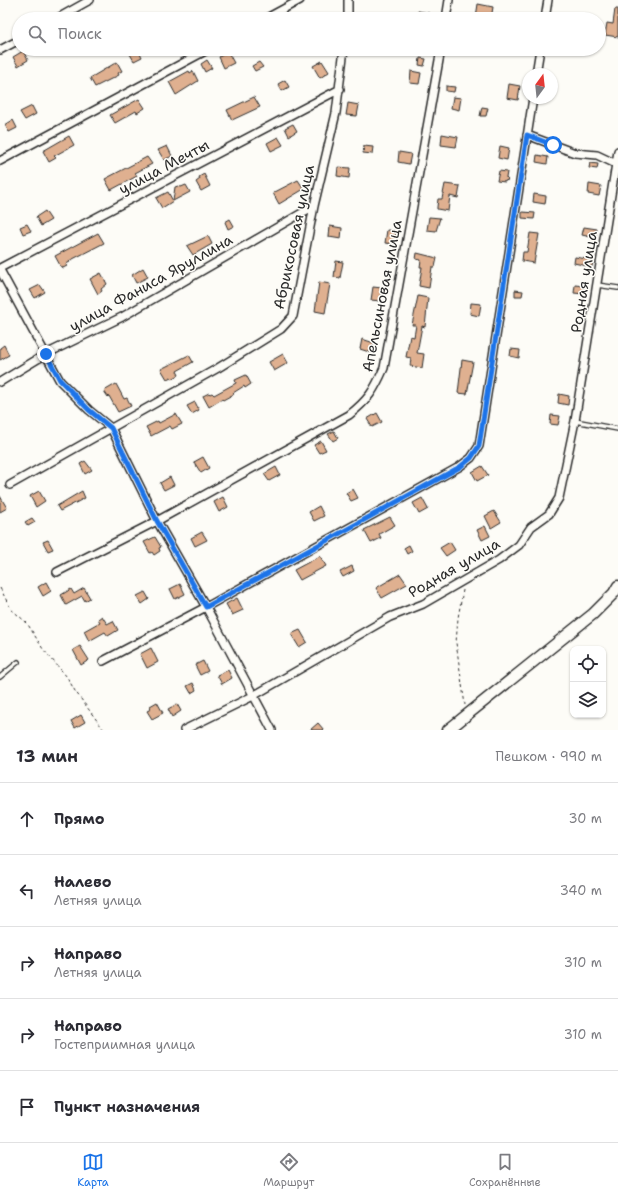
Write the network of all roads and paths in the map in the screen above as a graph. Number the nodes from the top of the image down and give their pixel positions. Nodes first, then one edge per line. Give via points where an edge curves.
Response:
1 (90, 0) edge
2 (300, 0) edge
3 (348, 0) edge
4 (449, 0) edge
5 (548, 0) edge
6 (69, 12) edge
7 (278, 12) edge
8 (348, 12) edge
9 (447, 12) edge
10 (546, 12) edge
11 (12, 44) edge
12 (0, 50) edge
13 (196, 56) edge
14 (343, 56) edge
15 (440, 56) edge
16 (539, 56) edge
17 (537, 68) edge
18 (340, 89) junction
19 (532, 104) edge
20 (527, 135) junction
21 (618, 151) edge
22 (0, 161) edge
23 (617, 166) edge
24 (314, 206) junction
25 (0, 269) edge
26 (597, 285) junction
27 (618, 288) edge
28 (46, 354) junction
29 (0, 382) edge
30 (575, 421) junction
31 (111, 428) junction
32 (618, 429) edge
33 (10, 485) dead end
34 (157, 521) junction
35 (57, 572) dead end
36 (618, 586) edge
37 (0, 588) edge
38 (464, 588) dead end
39 (206, 607) junction
40 (103, 661) dead end
41 (18, 662) dead end
42 (0, 677) edge
43 (253, 696) junction
44 (467, 716) junction
45 (104, 730) edge
46 (184, 730) edge
47 (271, 730) edge
48 (448, 730) edge

1 - 6 street
2 - 7 street
3 - 8 street
4 - 9 street
5 - 10 street
11 - 12 street
13 - 22 street
14 - 18 street, Абрикосовая улица
15 - 34 street, Апельсиновая улица via 384,368 376,388 364,403 349,415
16 - 17 street
18 - 24 street, Абрикосовая улица
18 - 25 street, улица Мечты
19 - 20 street
20 - 23 street via 575,153 597,155
20 - 39 street via 479,446 471,458 460,467
21 - 23 street, Родная улица
23 - 26 street, Родная улица
24 - 28 street, улица Фаниса Яруллина via 122,317
24 - 31 street, Абрикосовая улица via 293,316 281,329 261,342
25 - 28 street
26 - 27 lane
26 - 30 street, Родная улица
28 - 29 street, улица Фаниса Яруллина
28 - 31 street via 60,380
30 - 32 lane
30 - 43 street, Родная улица via 559,498 549,514 531,527 519,545 499,560 423,604 390,617
31 - 33 street, Абрикосовая улица
31 - 34 street
34 - 35 street, Апельсиновая улица
34 - 39 street
36 - 44 main road via 594,614
37 - 45 path via 11,609 27,622 43,649 67,677
38 - 44 path via 456,643
39 - 40 street
39 - 43 street
41 - 42 lane
43 - 46 street, Родная улица
43 - 47 street
44 - 48 main road

